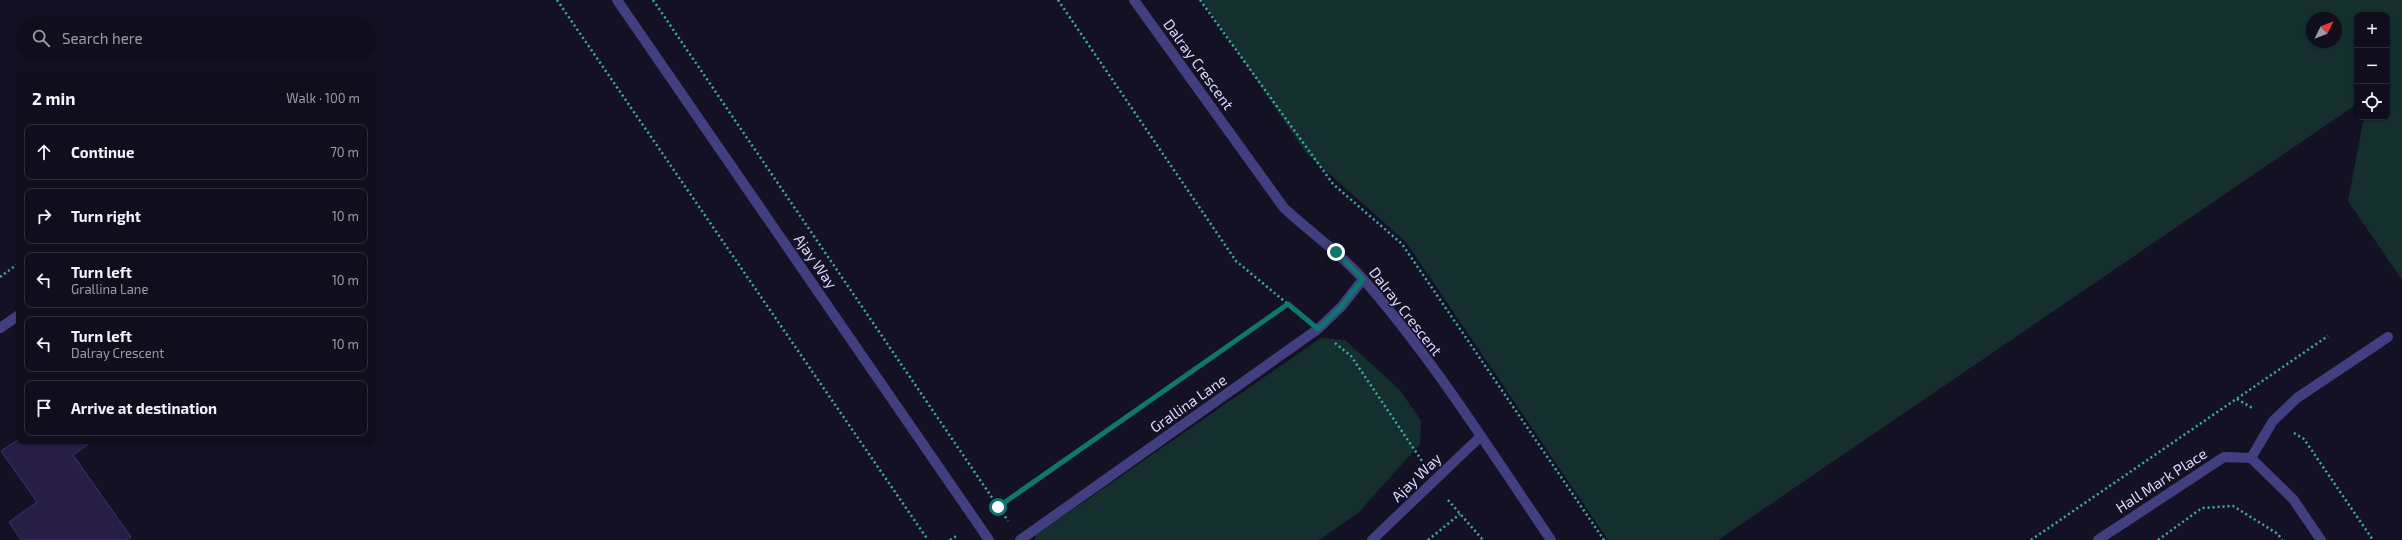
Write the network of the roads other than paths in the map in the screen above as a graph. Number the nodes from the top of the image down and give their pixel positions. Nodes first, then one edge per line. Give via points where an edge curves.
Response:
1 (617, 0) edge
2 (1134, 0) edge
3 (1363, 279) junction
4 (16, 317) edge
5 (0, 328) edge
6 (2388, 337) dead end
7 (1480, 437) junction
8 (2250, 458) junction
9 (989, 540) edge
10 (1020, 540) edge
11 (1372, 540) edge
12 (1551, 540) edge
13 (2098, 540) edge
14 (2321, 540) edge

1 - 9 street, Ajay Way
2 - 3 street, Dalray Crescent via 1284,208 1336,252
3 - 7 street, Dalray Crescent via 1423,356
3 - 10 street, Grallina Lane via 1342,306 1318,329
4 - 5 street
6 - 8 street via 2297,398 2273,421
7 - 11 street, Ajay Way
7 - 12 street, Dalray Crescent
8 - 13 street, Hall Mark Place via 2224,457
8 - 14 street via 2294,499

